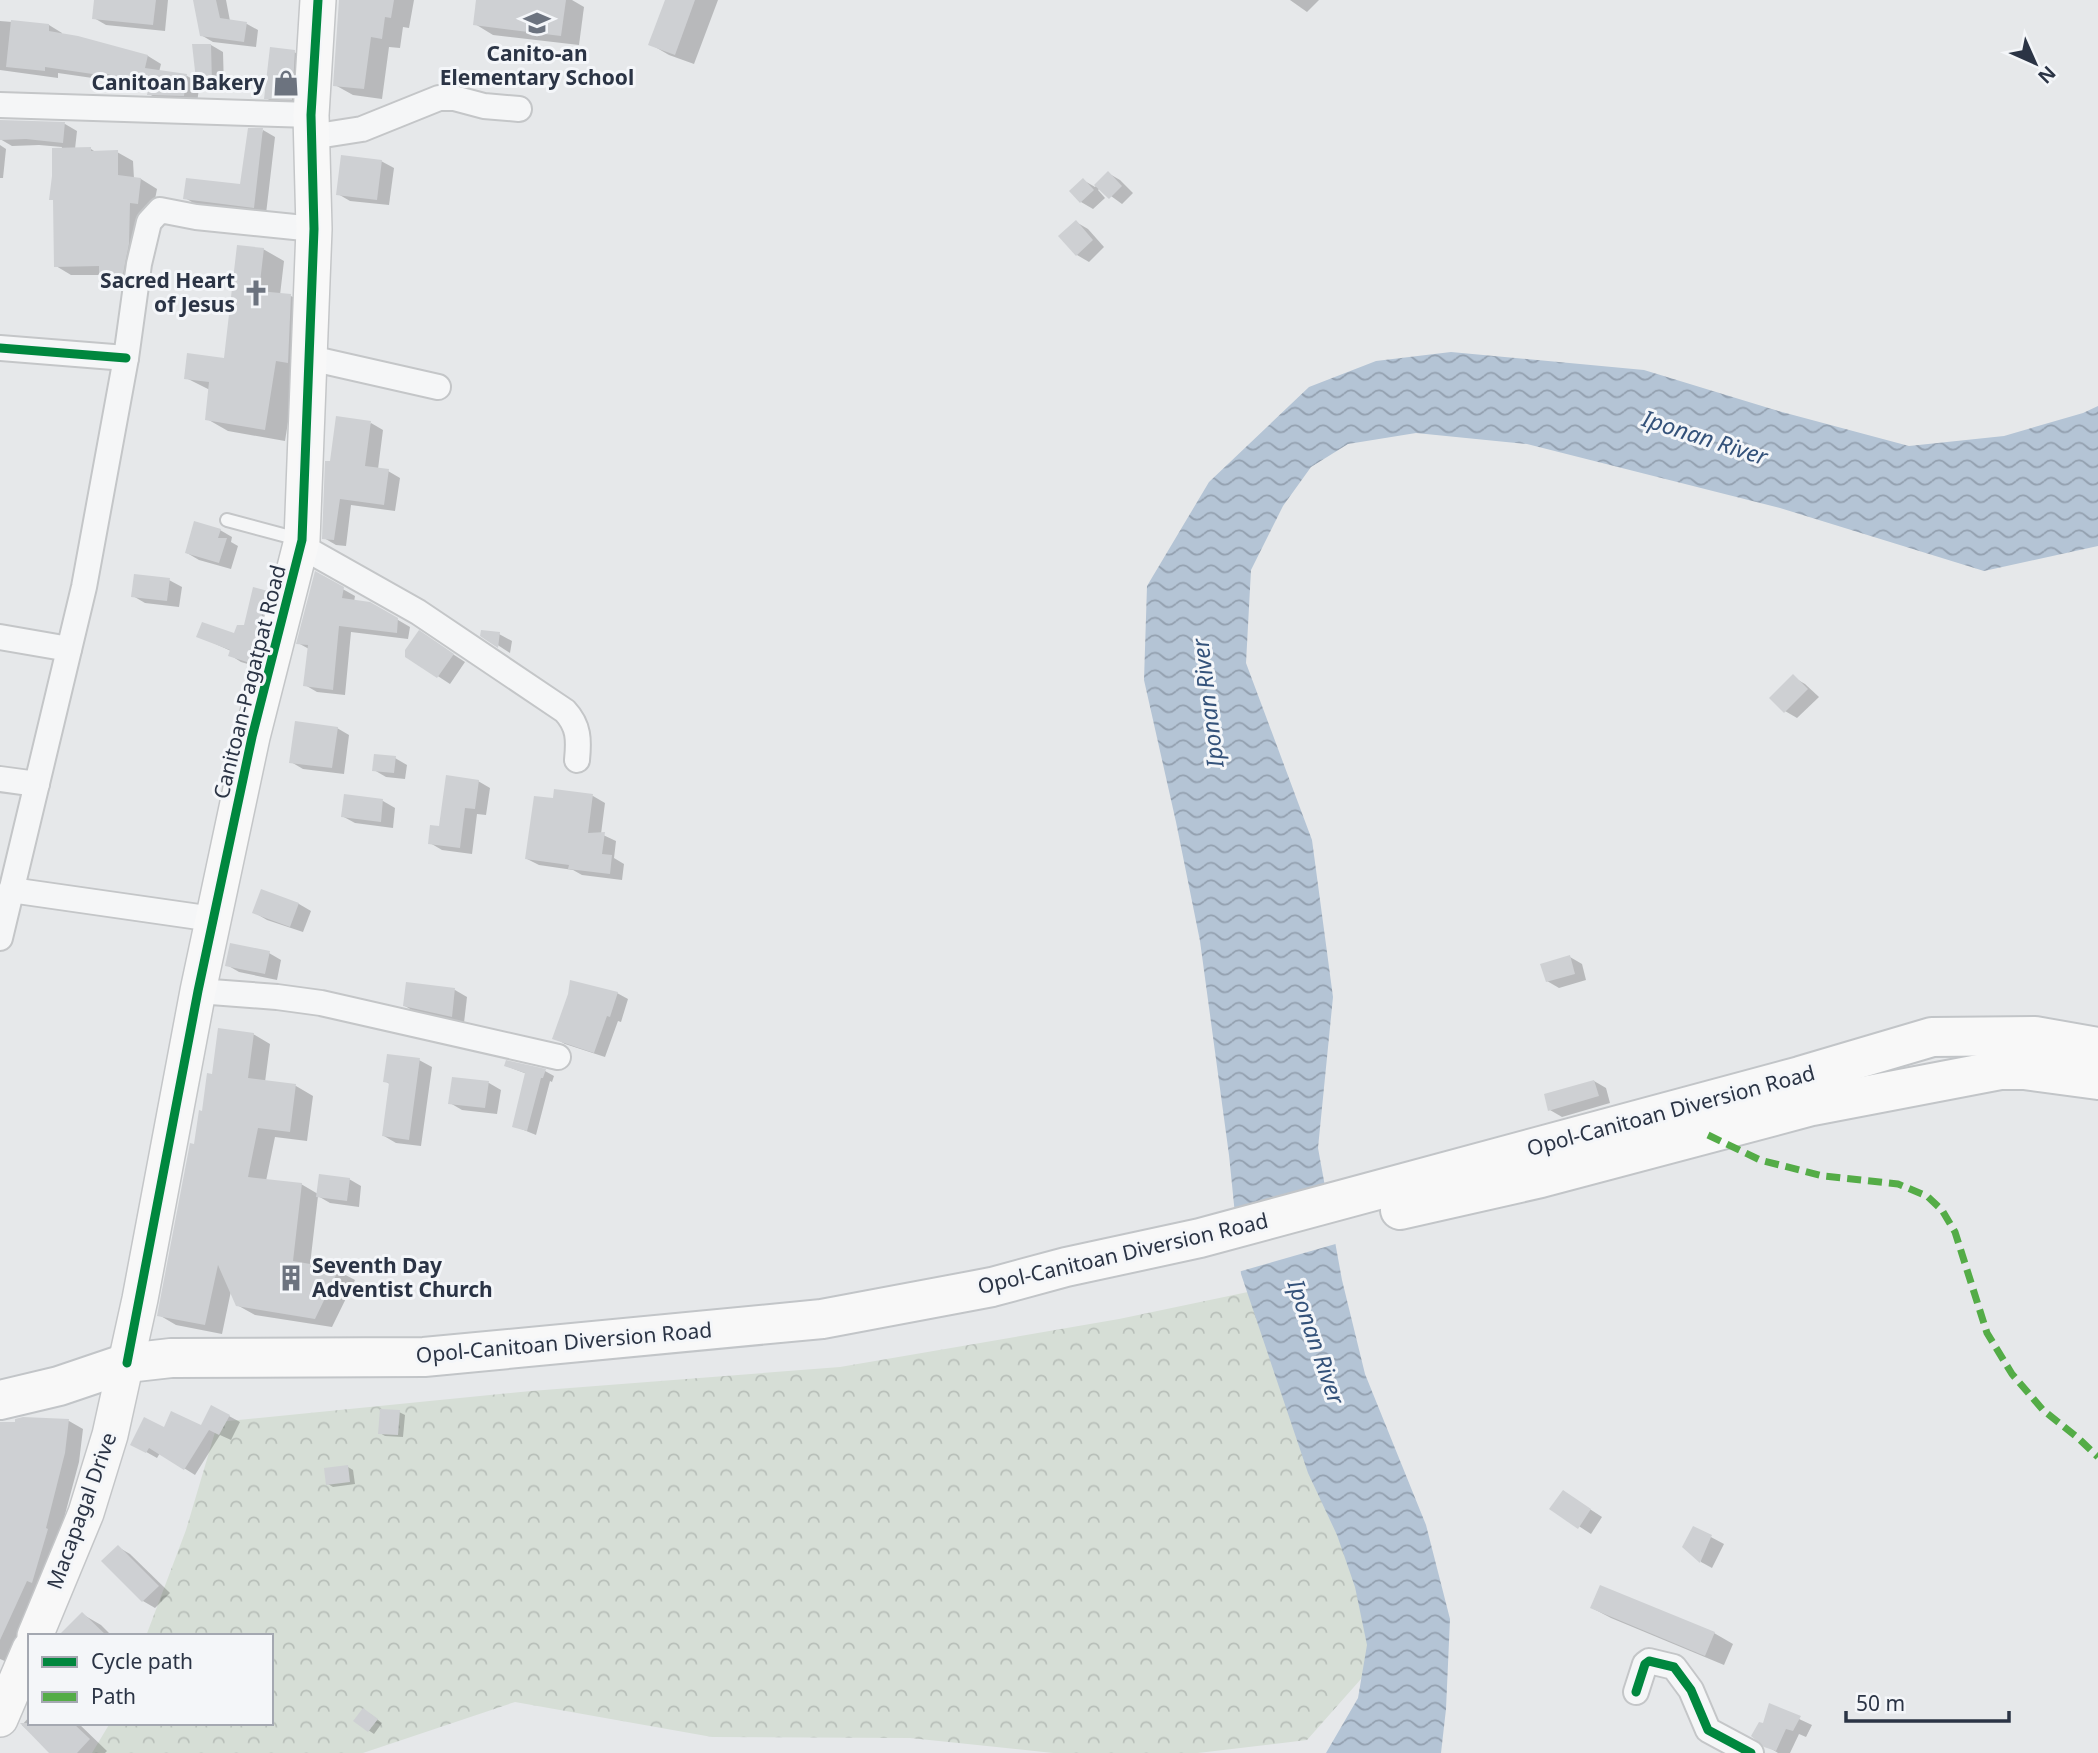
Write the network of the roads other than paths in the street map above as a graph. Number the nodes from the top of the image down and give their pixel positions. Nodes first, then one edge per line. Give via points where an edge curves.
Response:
1 (318, 0) edge
2 (0, 105) edge
3 (519, 109) dead end
4 (311, 126) junction
5 (314, 229) junction
6 (0, 348) edge
7 (126, 358) junction
8 (310, 358) junction
9 (438, 387) dead end
10 (227, 520) dead end
11 (301, 543) junction
12 (0, 637) edge
13 (69, 649) junction
14 (577, 760) dead end
15 (0, 779) edge
16 (37, 784) junction
17 (11, 890) junction
18 (213, 919) junction
19 (0, 937) edge
20 (198, 991) junction
21 (2098, 1047) edge
22 (558, 1057) dead end
23 (2098, 1080) edge
24 (1349, 1210) junction
25 (1245, 1226) junction
26 (125, 1374) junction
27 (0, 1400) edge
28 (36, 1634) edge
29 (28, 1654) edge
30 (1636, 1692) dead end
31 (0, 1719) edge
32 (1751, 1753) edge

1 - 4 street, Canitoan-Pagatpat Road
2 - 4 street
3 - 4 street via 439,99 362,129
4 - 5 street, Canitoan-Pagatpat Road
5 - 7 street via 196,218 160,210 149,222 139,264
5 - 8 street, Canitoan-Pagatpat Road
6 - 7 street
7 - 13 street
8 - 9 street
8 - 11 street, Canitoan-Pagatpat Road
10 - 11 lane
11 - 14 street via 418,612 565,710 579,738
11 - 18 street, Canitoan-Pagatpat Road via 252,737
12 - 13 street
13 - 16 street
15 - 16 street
16 - 17 street
17 - 18 street
17 - 19 street
18 - 20 street, Canitoan-Pagatpat Road
20 - 22 street via 321,1003
20 - 26 street, Canitoan-Pagatpat Road
21 - 24 main road, Opol-Canitoan Diversion Road via 2035,1036 1932,1037
23 - 24 main road, Opol-Canitoan Diversion Road via 2000,1070 1812,1106 1541,1178
24 - 25 main road, Opol-Canitoan Diversion Road
24 - 25 main road, Opol-Canitoan Diversion Road via 1312,1230
25 - 26 main road, Opol-Canitoan Diversion Road via 992,1287 822,1319 424,1357 171,1358
26 - 27 main road, Opol-Canitoan Diversion Road
26 - 28 street, Macapagal Drive via 86,1513
29 - 31 street
30 - 32 street via 1649,1661 1674,1667 1691,1690 1708,1730

